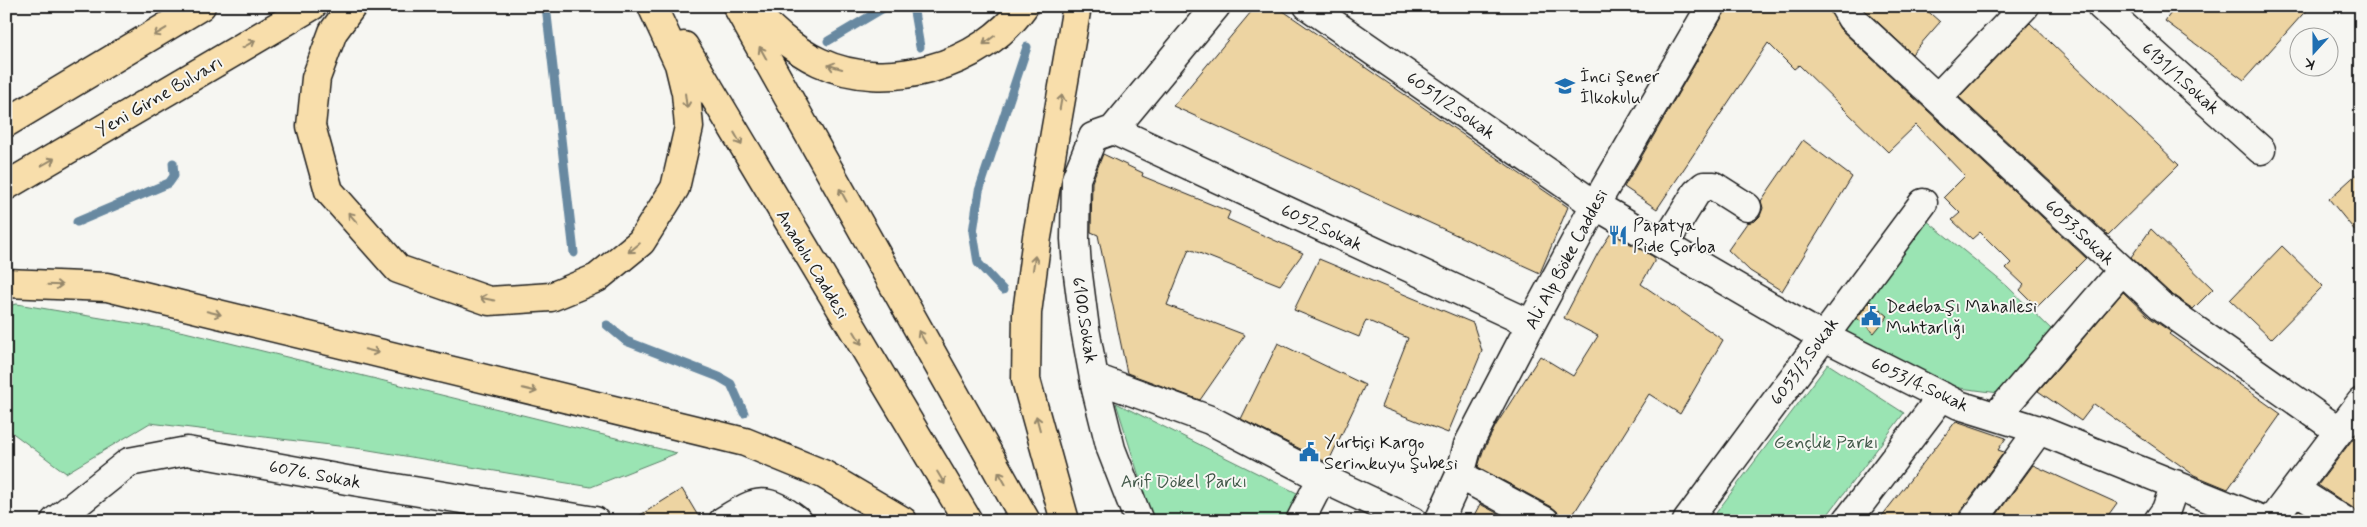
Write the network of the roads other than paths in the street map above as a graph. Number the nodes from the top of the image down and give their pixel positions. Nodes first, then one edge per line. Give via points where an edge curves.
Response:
1 (201, 6) edge
2 (312, 6) edge
3 (352, 6) edge
4 (652, 6) edge
5 (660, 6) edge
6 (737, 6) edge
7 (748, 6) edge
8 (1024, 6) edge
9 (1077, 6) edge
10 (1216, 6) edge
11 (1308, 6) edge
12 (1711, 6) edge
13 (1844, 6) edge
14 (2025, 6) edge
15 (2101, 6) edge
16 (1937, 98) junction
17 (6, 123) edge
18 (1113, 130) junction
19 (2261, 150) dead end
20 (6, 186) edge
21 (1923, 203) dead end
22 (1595, 204) junction
23 (1747, 207) dead end
24 (1664, 245) junction
25 (2122, 270) junction
26 (6, 283) edge
27 (1531, 324) junction
28 (1822, 336) junction
29 (1094, 378) junction
30 (1942, 396) junction
31 (2361, 402) edge
32 (1996, 416) junction
33 (2039, 430) junction
34 (2339, 431) junction
35 (1460, 475) junction
36 (1322, 478) junction
37 (2175, 484) junction
38 (2296, 490) junction
39 (56, 521) edge
40 (595, 521) edge
41 (723, 521) edge
42 (798, 521) edge
43 (902, 521) edge
44 (968, 521) edge
45 (1026, 521) edge
46 (1065, 521) edge
47 (1140, 521) edge
48 (1300, 521) edge
49 (1413, 521) edge
50 (1439, 521) edge
51 (1545, 521) edge
52 (1687, 521) edge
53 (1848, 521) edge
54 (1973, 521) edge
55 (2158, 521) edge
56 (2265, 521) edge
57 (2271, 521) edge
58 (2346, 521) edge

1 -> 17 main road
20 -> 2 main road, Yeni Girne Bulvarı
4 -> 3 main road via 679,64 686,93 689,127 675,188 642,242 597,278 551,297 489,301 398,269 329,191 311,126 316,78 332,32
5 -> 44 main road, Anadolu Caddesi
45 -> 6 main road
8 -> 7 main road via 990,41 954,60 923,71 866,76 820,63 779,37
46 -> 9 main road via 1026,380 1027,312
10 - 18 street
11 - 22 street, 6051/2.Sokak
12 - 22 street, Ali Alp Böke Caddesi
13 - 16 street, 6053.Sokak via 1851,18
14 - 16 street
15 - 19 street, 6131/1.Sokak
16 - 25 street, 6053.Sokak
18 - 27 street, 6052.Sokak
18 - 29 street, 6100.Sokak via 1093,136 1076,179 1077,267
21 - 28 street, 6053/3.Sokak
22 - 24 street, 6053/4.Sokak
22 - 27 street, Ali Alp Böke Caddesi
23 - 24 street via 1714,186 1704,186 1696,193
24 - 28 street, 6053/4.Sokak
25 - 32 street
25 - 34 street, 6053.Sokak via 2160,305
26 -> 43 main road via 107,287 746,442 823,474
27 - 35 street, Ali Alp Böke Caddesi via 1468,445
28 - 30 street, 6053/4.Sokak
28 - 52 street, 6053/3.Sokak
29 - 36 street via 1210,420
29 - 47 street, 6100.Sokak via 1111,449
30 - 32 street, 6053/4.Sokak via 1959,405
30 - 53 street
31 - 34 street
32 - 33 street, 6053/4.Sokak
33 - 37 street, 6053/4.Sokak
33 - 54 street
34 - 38 street
35 - 50 street, Ali Alp Böke Caddesi
35 - 51 street
36 - 48 street
36 - 49 street
37 - 55 street via 2166,510
37 - 56 street, 6053/4.Sokak
38 - 57 street
38 - 58 street
39 - 40 street, 6076. Sokak via 129,462 187,451
41 - 42 street via 751,504 766,502 780,507

